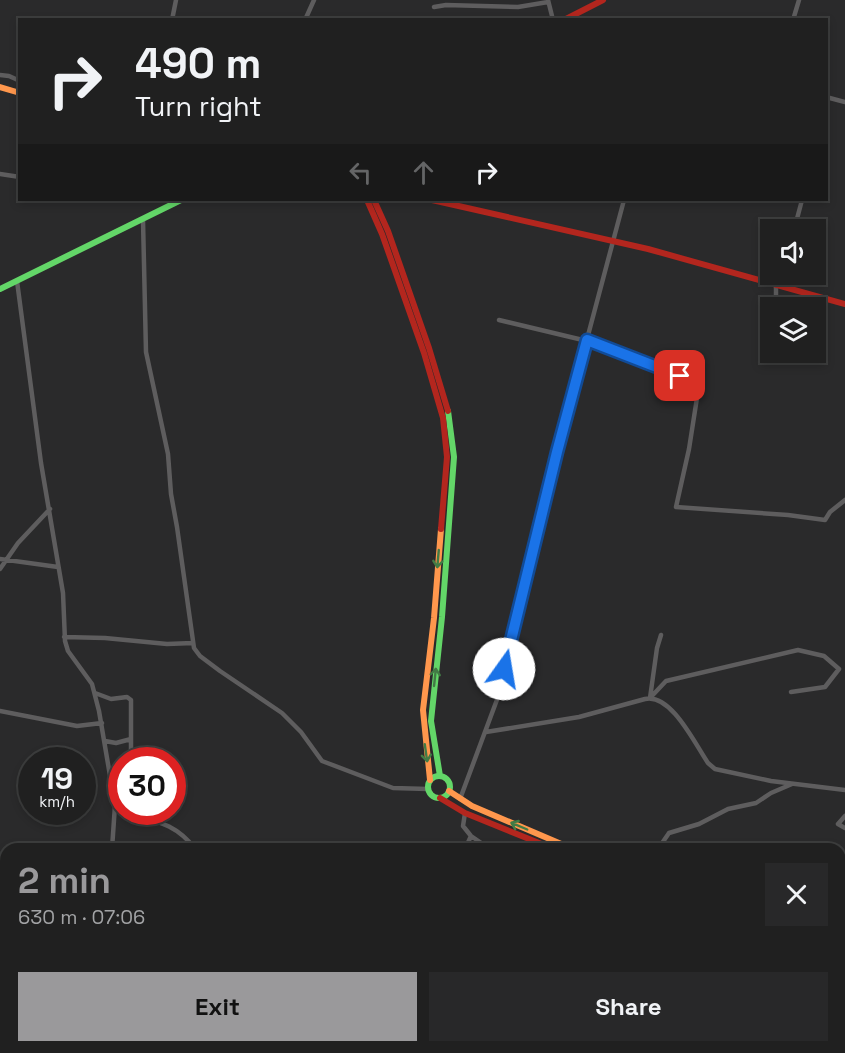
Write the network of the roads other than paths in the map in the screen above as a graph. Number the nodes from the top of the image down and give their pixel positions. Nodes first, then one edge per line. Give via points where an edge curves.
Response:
1 (176, 0) edge
2 (314, 0) edge
3 (603, 0) edge
4 (799, 0) edge
5 (548, 1) edge
6 (434, 7) dead end
7 (172, 18) edge
8 (306, 18) edge
9 (552, 18) edge
10 (568, 18) edge
11 (794, 18) edge
12 (0, 75) edge
13 (18, 80) edge
14 (0, 87) edge
15 (18, 92) edge
16 (828, 97) edge
17 (845, 102) edge
18 (0, 174) edge
19 (18, 177) edge
20 (179, 201) edge
21 (367, 201) edge
22 (374, 201) edge
23 (436, 201) edge
24 (624, 201) edge
25 (802, 201) edge
26 (797, 219) edge
27 (143, 220) junction
28 (614, 241) junction
29 (760, 280) edge
30 (16, 281) junction
31 (778, 285) joint
32 (0, 289) edge
33 (777, 297) edge
34 (845, 304) edge
35 (499, 320) dead end
36 (587, 340) junction
37 (845, 500) edge
38 (50, 509) junction
39 (2, 560) edge
40 (58, 567) junction
41 (0, 569) edge
42 (661, 635) dead end
43 (64, 637) junction
44 (192, 643) junction
45 (94, 692) junction
46 (791, 692) dead end
47 (650, 698) junction
48 (0, 711) edge
49 (102, 723) junction
50 (486, 732) junction
51 (131, 739) junction
52 (105, 741) junction
53 (131, 747) edge
54 (108, 761) edge
55 (440, 776) junction
56 (430, 780) junction
57 (792, 784) junction
58 (428, 789) junction
59 (845, 790) edge
60 (449, 791) junction
61 (440, 798) junction
62 (460, 799) junction
63 (465, 813) junction
64 (845, 816) edge
65 (113, 825) edge
66 (167, 825) edge
67 (845, 828) edge
68 (471, 836) junction
69 (112, 843) edge
70 (190, 843) edge
71 (468, 843) edge
72 (481, 843) edge
73 (539, 843) edge
74 (559, 843) edge
75 (662, 843) edge

1 - 7 street
2 - 8 street
3 - 10 street
4 - 11 street
5 - 6 street via 518,7
5 - 9 street
12 - 13 street
14 - 15 street
16 - 17 street
18 - 19 street
20 - 27 street
21 -> 56 street via 424,359 446,435 435,606 423,710
55 -> 22 street via 430,721 454,446 438,379
23 - 28 street
24 - 28 street
25 - 26 street
27 - 30 street
27 - 44 street via 147,356 168,454
28 - 29 street
28 - 36 street
30 - 32 street
30 - 38 street
31 - 33 street
31 - 34 street
35 - 36 street
36 - 37 street via 699,385 676,507 825,520
36 - 50 street
38 - 39 street
38 - 40 street
39 - 40 street
39 - 41 street
40 - 43 street
42 - 47 street
43 - 44 street
43 - 45 street via 68,651
44 - 58 street via 200,656 282,713 322,761 393,788
45 - 49 street
45 - 51 street via 111,699 131,699
46 - 47 street via 825,687 839,669 824,656 798,650 666,681
47 - 50 street via 579,717
47 - 57 street via 662,701 672,710 714,769
48 - 49 street via 77,726
49 - 52 street
50 - 62 street
51 - 52 street
51 - 53 street
52 - 54 street
55 - 56 street
55 - 60 street via 449,783
56 - 58 street
57 - 59 street
57 - 75 street via 756,803 728,809 669,833
58 - 61 street via 432,796
60 - 61 street
60 - 62 street
61 - 63 street
74 -> 62 street
63 - 68 street via 463,826
63 - 73 street
64 - 67 street via 838,824
65 - 69 street
66 - 70 street
68 - 71 street
68 - 72 street

